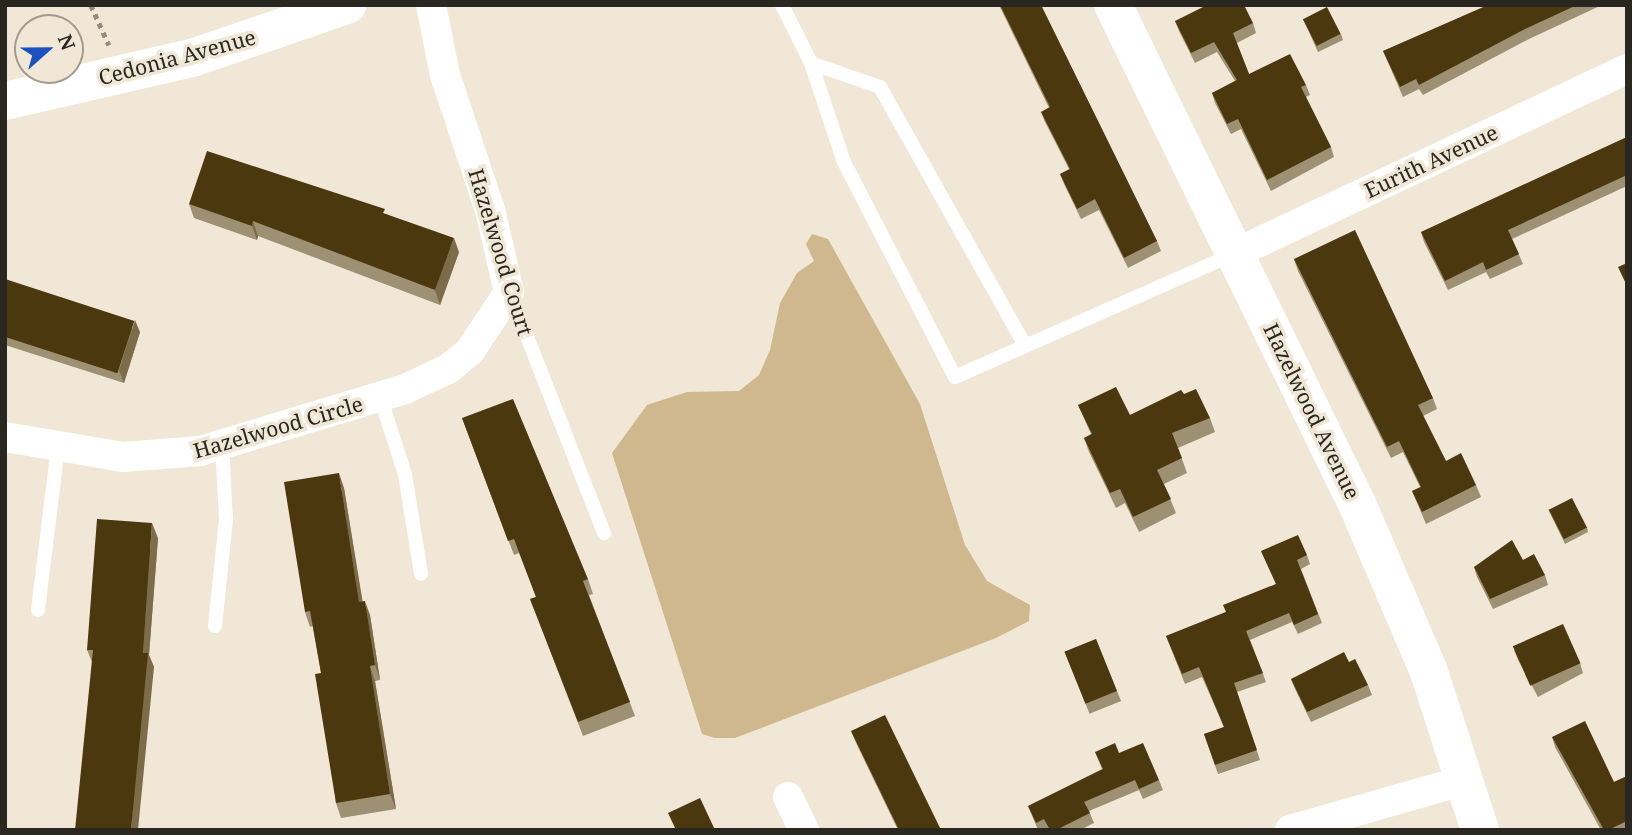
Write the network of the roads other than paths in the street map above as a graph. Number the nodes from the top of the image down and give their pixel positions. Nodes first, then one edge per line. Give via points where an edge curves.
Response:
1 (347, 5) edge
2 (431, 5) edge
3 (782, 5) edge
4 (1114, 5) edge
5 (811, 63) junction
6 (1627, 69) edge
7 (5, 101) edge
8 (1236, 253) junction
9 (509, 292) junction
10 (1025, 345) junction
11 (380, 397) junction
12 (5, 437) edge
13 (222, 446) junction
14 (58, 448) junction
15 (604, 533) dead end
16 (421, 574) dead end
17 (38, 610) dead end
18 (215, 626) dead end
19 (1466, 780) junction
20 (788, 797) dead end
21 (804, 830) edge
22 (1290, 830) edge
23 (1480, 830) edge

1 - 7 street, Cedonia Avenue via 195,57
2 - 9 street, Hazelwood Court via 445,75 491,210
3 - 5 lane
4 - 8 street, Hazelwood Avenue
5 - 10 lane via 880,87
5 - 10 lane via 844,162 955,377
6 - 8 street, Eurith Avenue
8 - 10 lane
8 - 19 street, Hazelwood Avenue via 1363,518 1428,669
9 - 11 street, Hazelwood Circle via 487,332 456,363
9 - 15 lane, Hazelwood Court
11 - 13 street, Hazelwood Circle
11 - 16 lane via 405,474
12 - 14 street, Hazelwood Circle
13 - 14 street, Hazelwood Circle via 146,458
13 - 18 lane via 226,519
14 - 17 lane
19 - 22 street
19 - 23 street, Hazelwood Avenue
20 - 21 street

